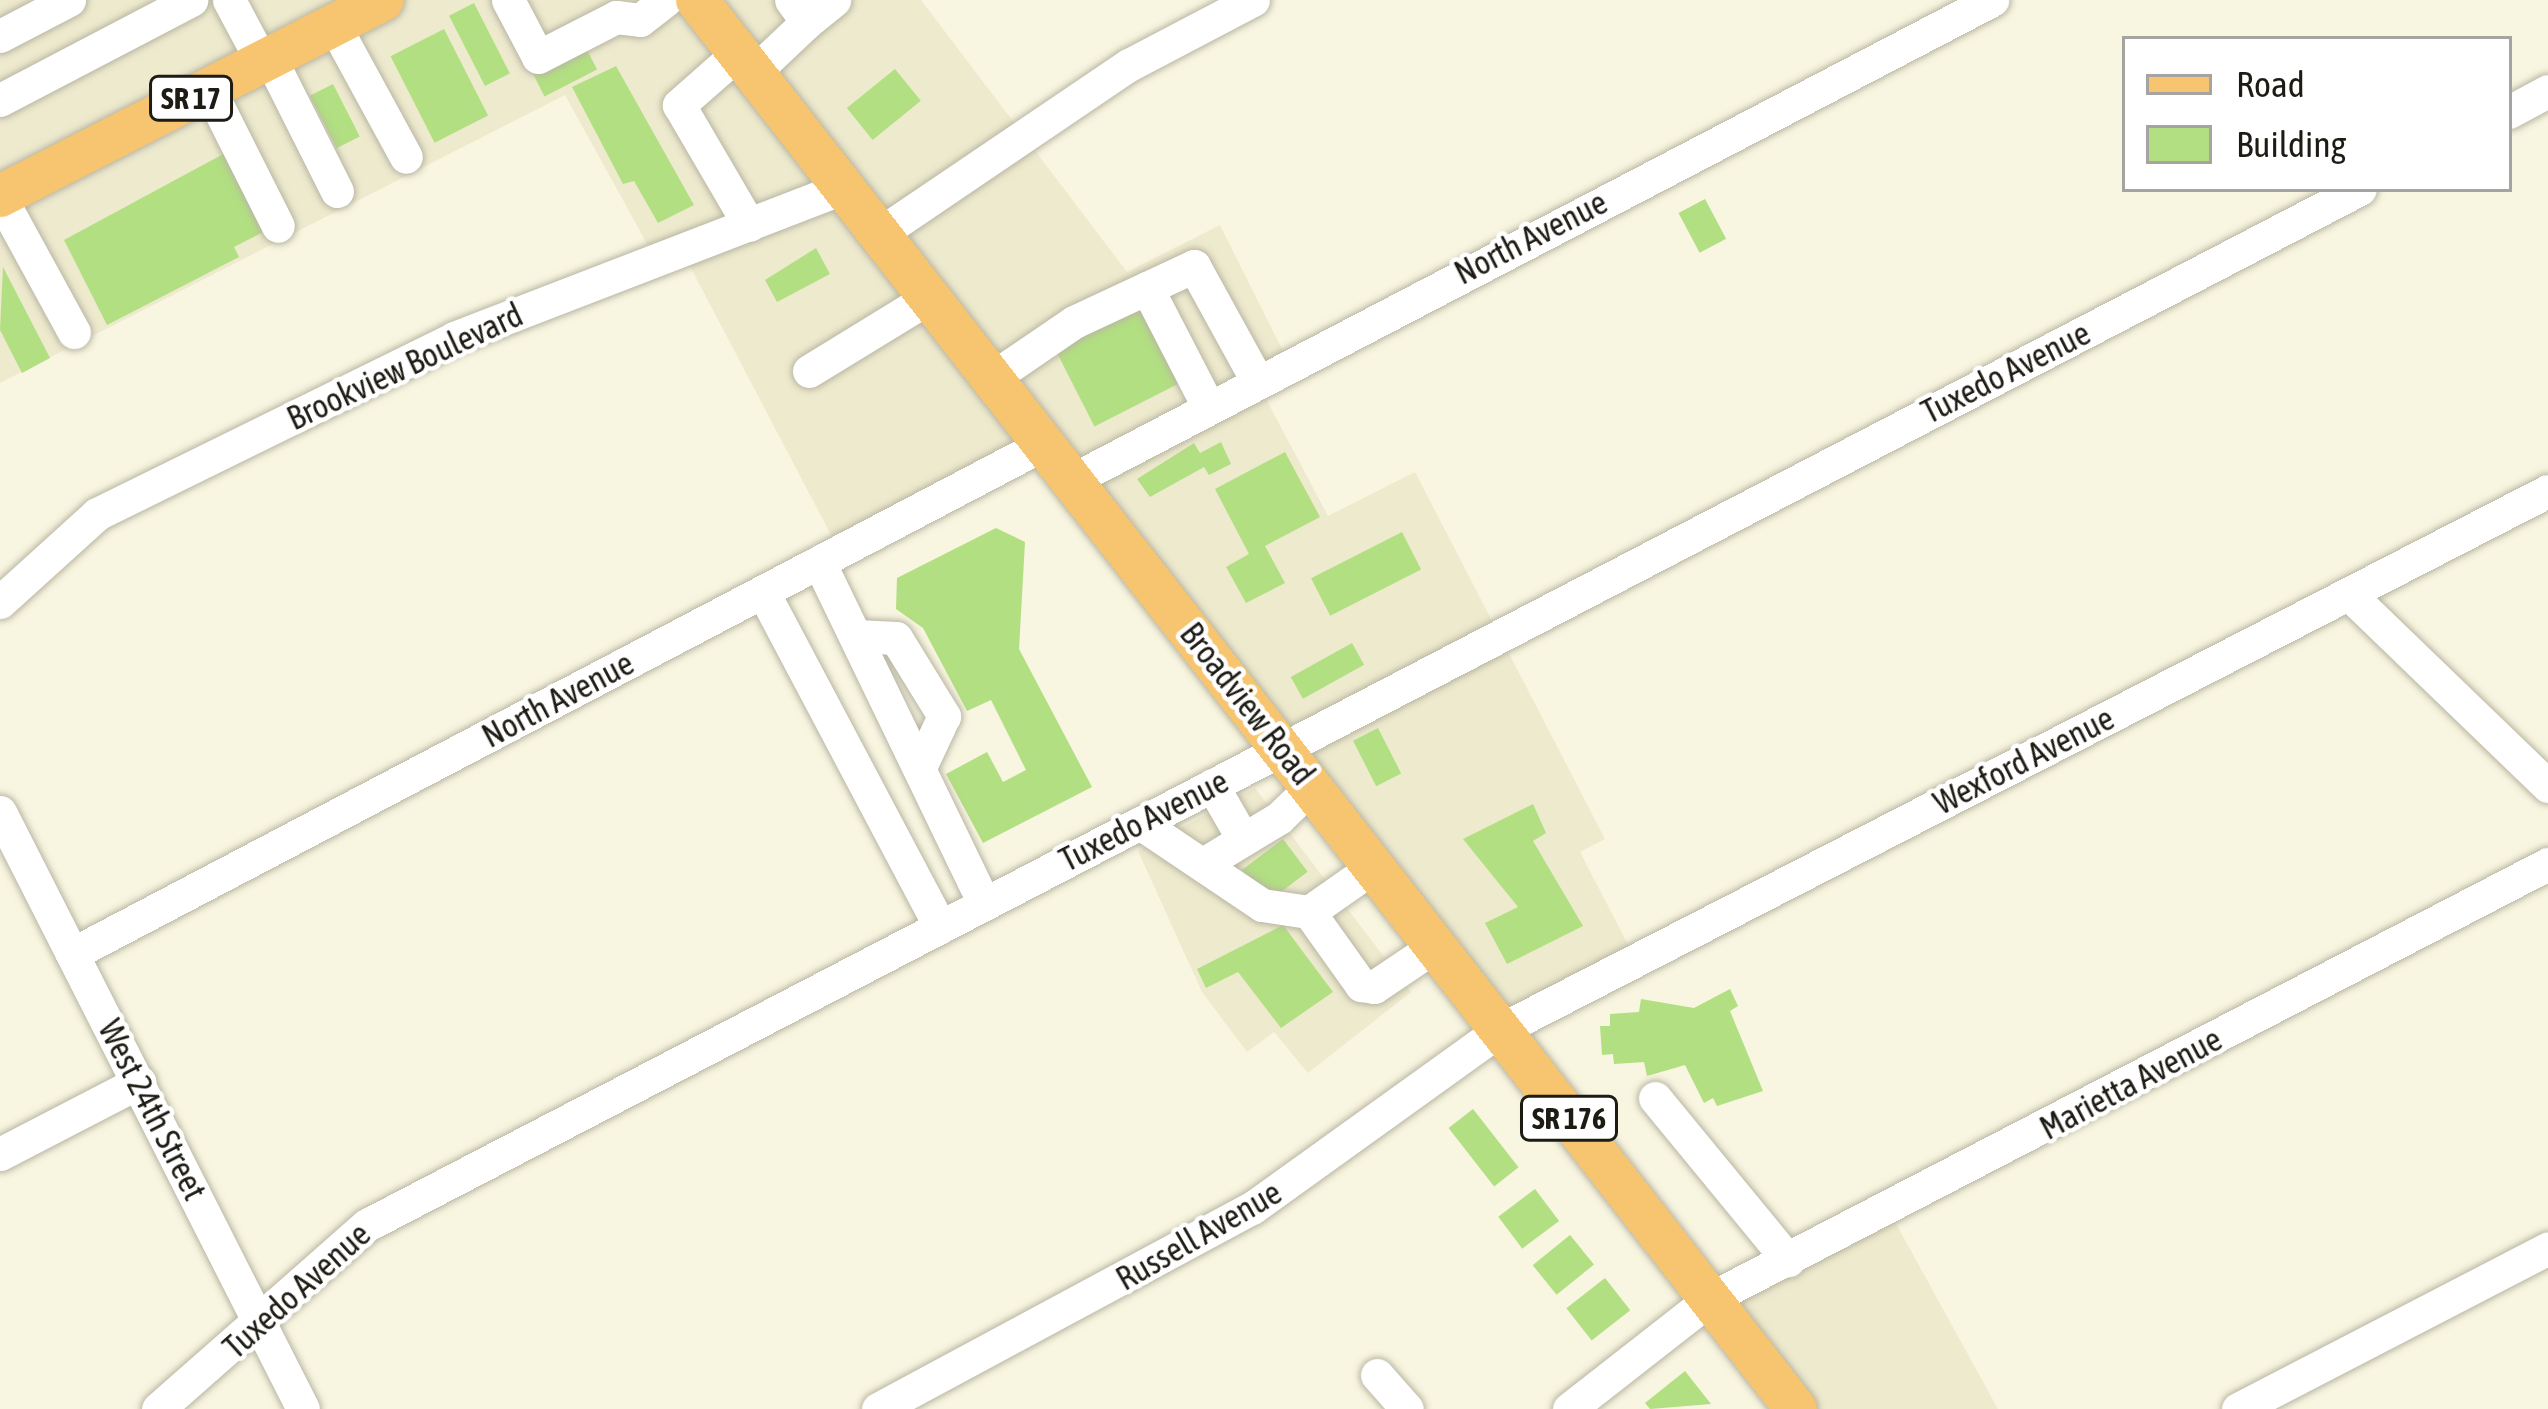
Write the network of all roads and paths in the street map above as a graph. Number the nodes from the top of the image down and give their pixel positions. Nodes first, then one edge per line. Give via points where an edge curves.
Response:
1 (70, 0) edge
2 (191, 0) edge
3 (229, 0) edge
4 (383, 0) edge
5 (508, 0) edge
6 (666, 0) edge
7 (697, 0) edge
8 (834, 0) edge
9 (1252, 0) edge
10 (1992, 0) edge
11 (799, 11) edge
12 (334, 25) junction
13 (0, 36) edge
14 (266, 60) junction
15 (746, 63) junction
16 (209, 89) junction
17 (2548, 91) edge
18 (0, 100) edge
19 (2512, 110) edge
20 (406, 158) dead end
21 (843, 188) junction
22 (337, 191) dead end
23 (2354, 192) edge
24 (0, 196) edge
25 (748, 225) junction
26 (278, 226) dead end
27 (879, 234) junction
28 (1148, 288) junction
29 (928, 298) junction
30 (74, 332) dead end
31 (809, 371) dead end
32 (992, 378) junction
33 (1256, 379) junction
34 (1208, 406) junction
35 (1044, 444) junction
36 (1072, 480) junction
37 (2548, 491) edge
38 (819, 562) junction
39 (763, 592) junction
40 (2350, 595) junction
41 (0, 602) edge
42 (1283, 748) junction
43 (1211, 785) junction
44 (1312, 786) junction
45 (2548, 786) edge
46 (0, 812) edge
47 (1140, 823) junction
48 (1243, 839) junction
49 (1203, 863) junction
50 (2548, 864) edge
51 (1373, 867) junction
52 (984, 904) junction
53 (1309, 912) junction
54 (940, 927) junction
55 (1435, 946) junction
56 (72, 954) junction
57 (1500, 1030) junction
58 (139, 1082) junction
59 (1655, 1098) dead end
60 (0, 1154) edge
61 (2548, 1248) edge
62 (1788, 1260) junction
63 (1711, 1298) junction
64 (260, 1325) junction
65 (1377, 1375) dead end
66 (1612, 1396) edge
67 (158, 1409) edge
68 (303, 1409) edge
69 (878, 1409) edge
70 (1407, 1409) edge
71 (1569, 1409) edge
72 (1796, 1409) edge
73 (2238, 1409) edge

1 - 13 street
2 - 18 street
3 - 14 street
4 - 12 main road, SR 17
5 - 6 street via 538,57 616,17 640,20
7 - 15 main road, Broadview Road / SR 176
8 - 11 street
9 - 27 street via 1129,65
10 - 33 street, North Avenue
11 - 15 street
12 - 14 main road, SR 17
12 - 20 street
14 - 16 main road, SR 17
14 - 22 street
15 - 21 main road, Broadview Road / SR 176
15 - 25 street via 680,105
16 - 24 main road, SR 17
16 - 26 street
17 - 19 street
21 - 25 street, Brookview Boulevard
21 - 27 main road, Broadview Road / SR 176
23 - 42 street, Tuxedo Avenue
24 - 30 street
25 - 41 street, Brookview Boulevard via 454,338 98,514
27 - 29 main road, Broadview Road / SR 176
28 - 32 street via 1074,322
28 - 33 street via 1195,266
28 - 34 street
29 - 31 street
29 - 32 main road, Broadview Road / SR 176
32 - 35 main road, Broadview Road / SR 176
33 - 34 street, North Avenue
34 - 36 street, North Avenue
35 - 36 main road, Broadview Road / SR 176
35 - 38 street, North Avenue
36 - 42 main road, Broadview Road / SR 176
37 - 40 street, Wexford Avenue
38 - 39 street, North Avenue
38 - 52 street
39 - 54 street
39 - 56 street, North Avenue
40 - 45 street
40 - 57 street, Wexford Avenue
42 - 43 street, Tuxedo Avenue
42 - 44 main road, Broadview Road / SR 176
43 - 47 street, Tuxedo Avenue
43 - 48 street
44 - 48 street
44 - 51 main road, Broadview Road / SR 176
46 - 56 street, West 24th Street
47 - 49 street
47 - 52 street, Tuxedo Avenue
48 - 49 street
49 - 53 street via 1262,905
50 - 62 street, Marietta Avenue
51 - 53 street
51 - 55 main road, Broadview Road / SR 176
52 - 54 street, Tuxedo Avenue
53 - 55 street via 1361,985 1374,987
54 - 64 street, Tuxedo Avenue via 367,1225
55 - 57 main road, Broadview Road / SR 176
56 - 58 street, West 24th Street
57 - 63 main road, Broadview Road / SR 176
57 - 69 street, Russell Avenue via 1252,1208
58 - 60 street
58 - 64 street, West 24th Street
59 - 62 street
61 - 73 street
62 - 63 street, Marietta Avenue
63 - 66 street, Marietta Avenue
63 - 72 main road, Broadview Road / SR 176
64 - 67 street, Tuxedo Avenue
64 - 68 street, West 24th Street
65 - 70 street
66 - 71 street, Marietta Avenue

